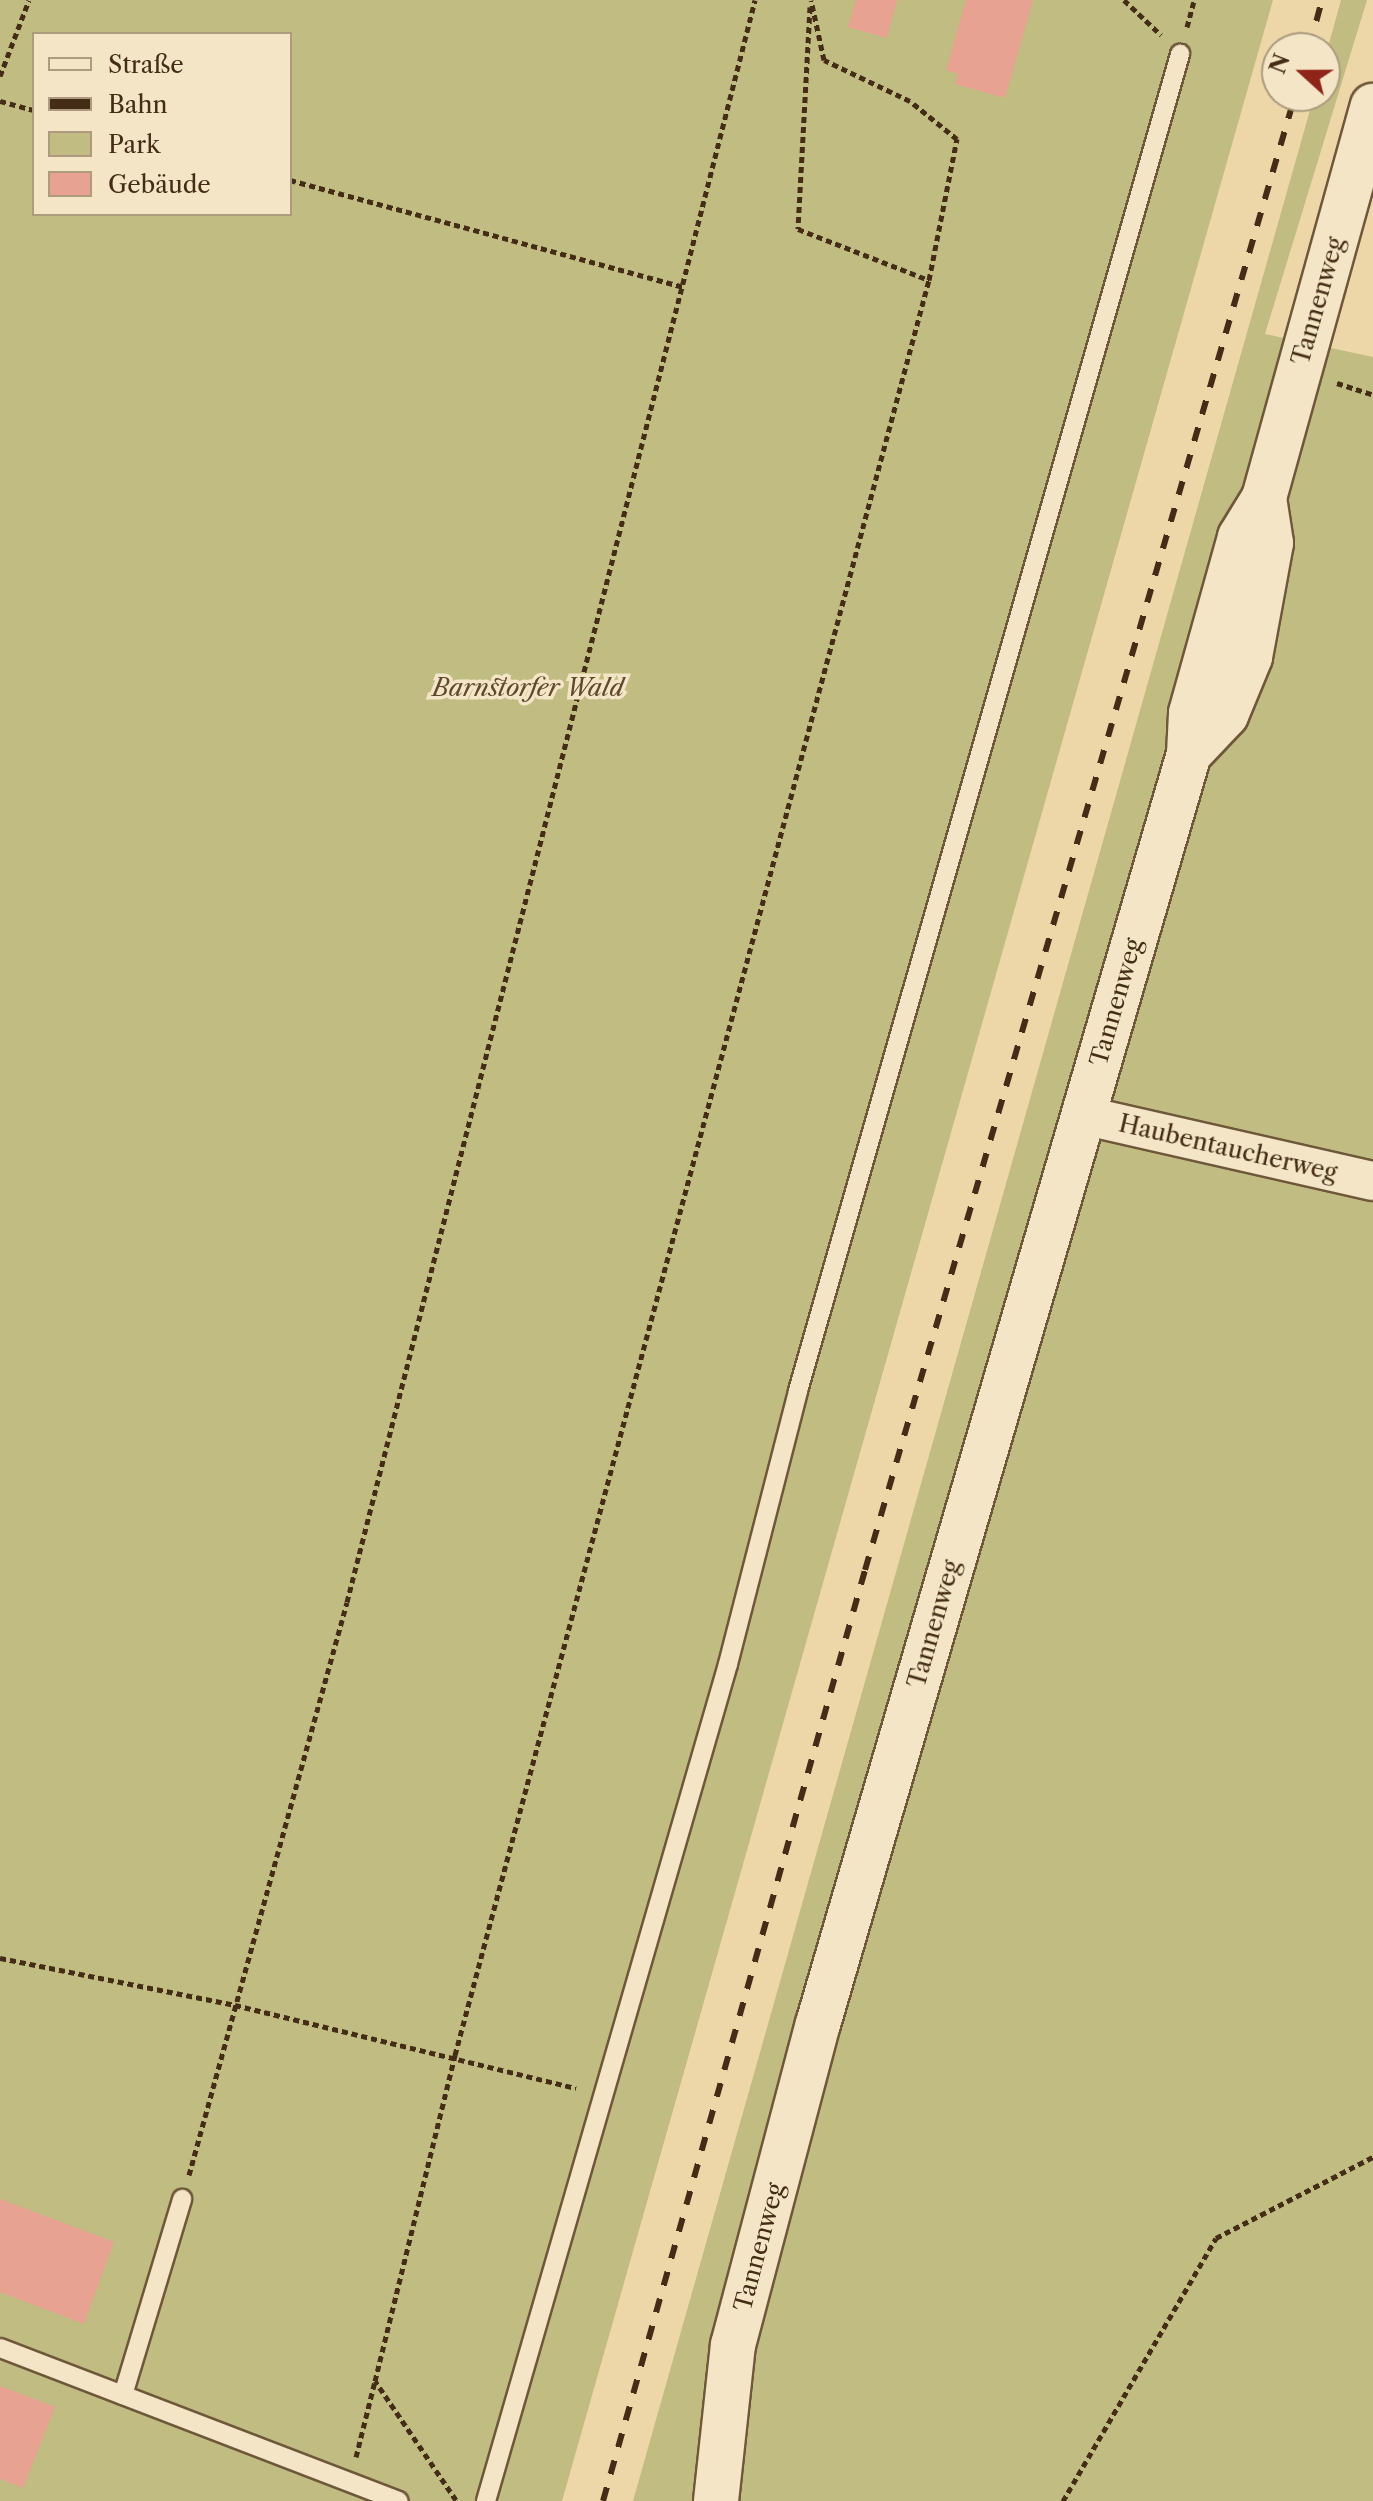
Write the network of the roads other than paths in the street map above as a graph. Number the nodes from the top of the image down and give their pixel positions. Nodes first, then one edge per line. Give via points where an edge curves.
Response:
1 (1180, 54) road end
2 (1372, 111) edge
3 (1082, 1115) junction
4 (1373, 1181) edge
5 (182, 2199) road end
6 (0, 2348) edge
7 (123, 2395) junction
8 (399, 2501) edge
9 (486, 2501) edge
10 (716, 2501) edge

1 - 9 lane via 807,1361 728,1664
2 - 3 street, Tannenweg via 1264,498 1240,537 1191,713 1189,754
3 - 4 street, Haubentaucherweg
3 - 10 street, Tannenweg via 818,2024 745,2299 720,2425
5 - 7 lane
6 - 7 lane
7 - 8 lane

